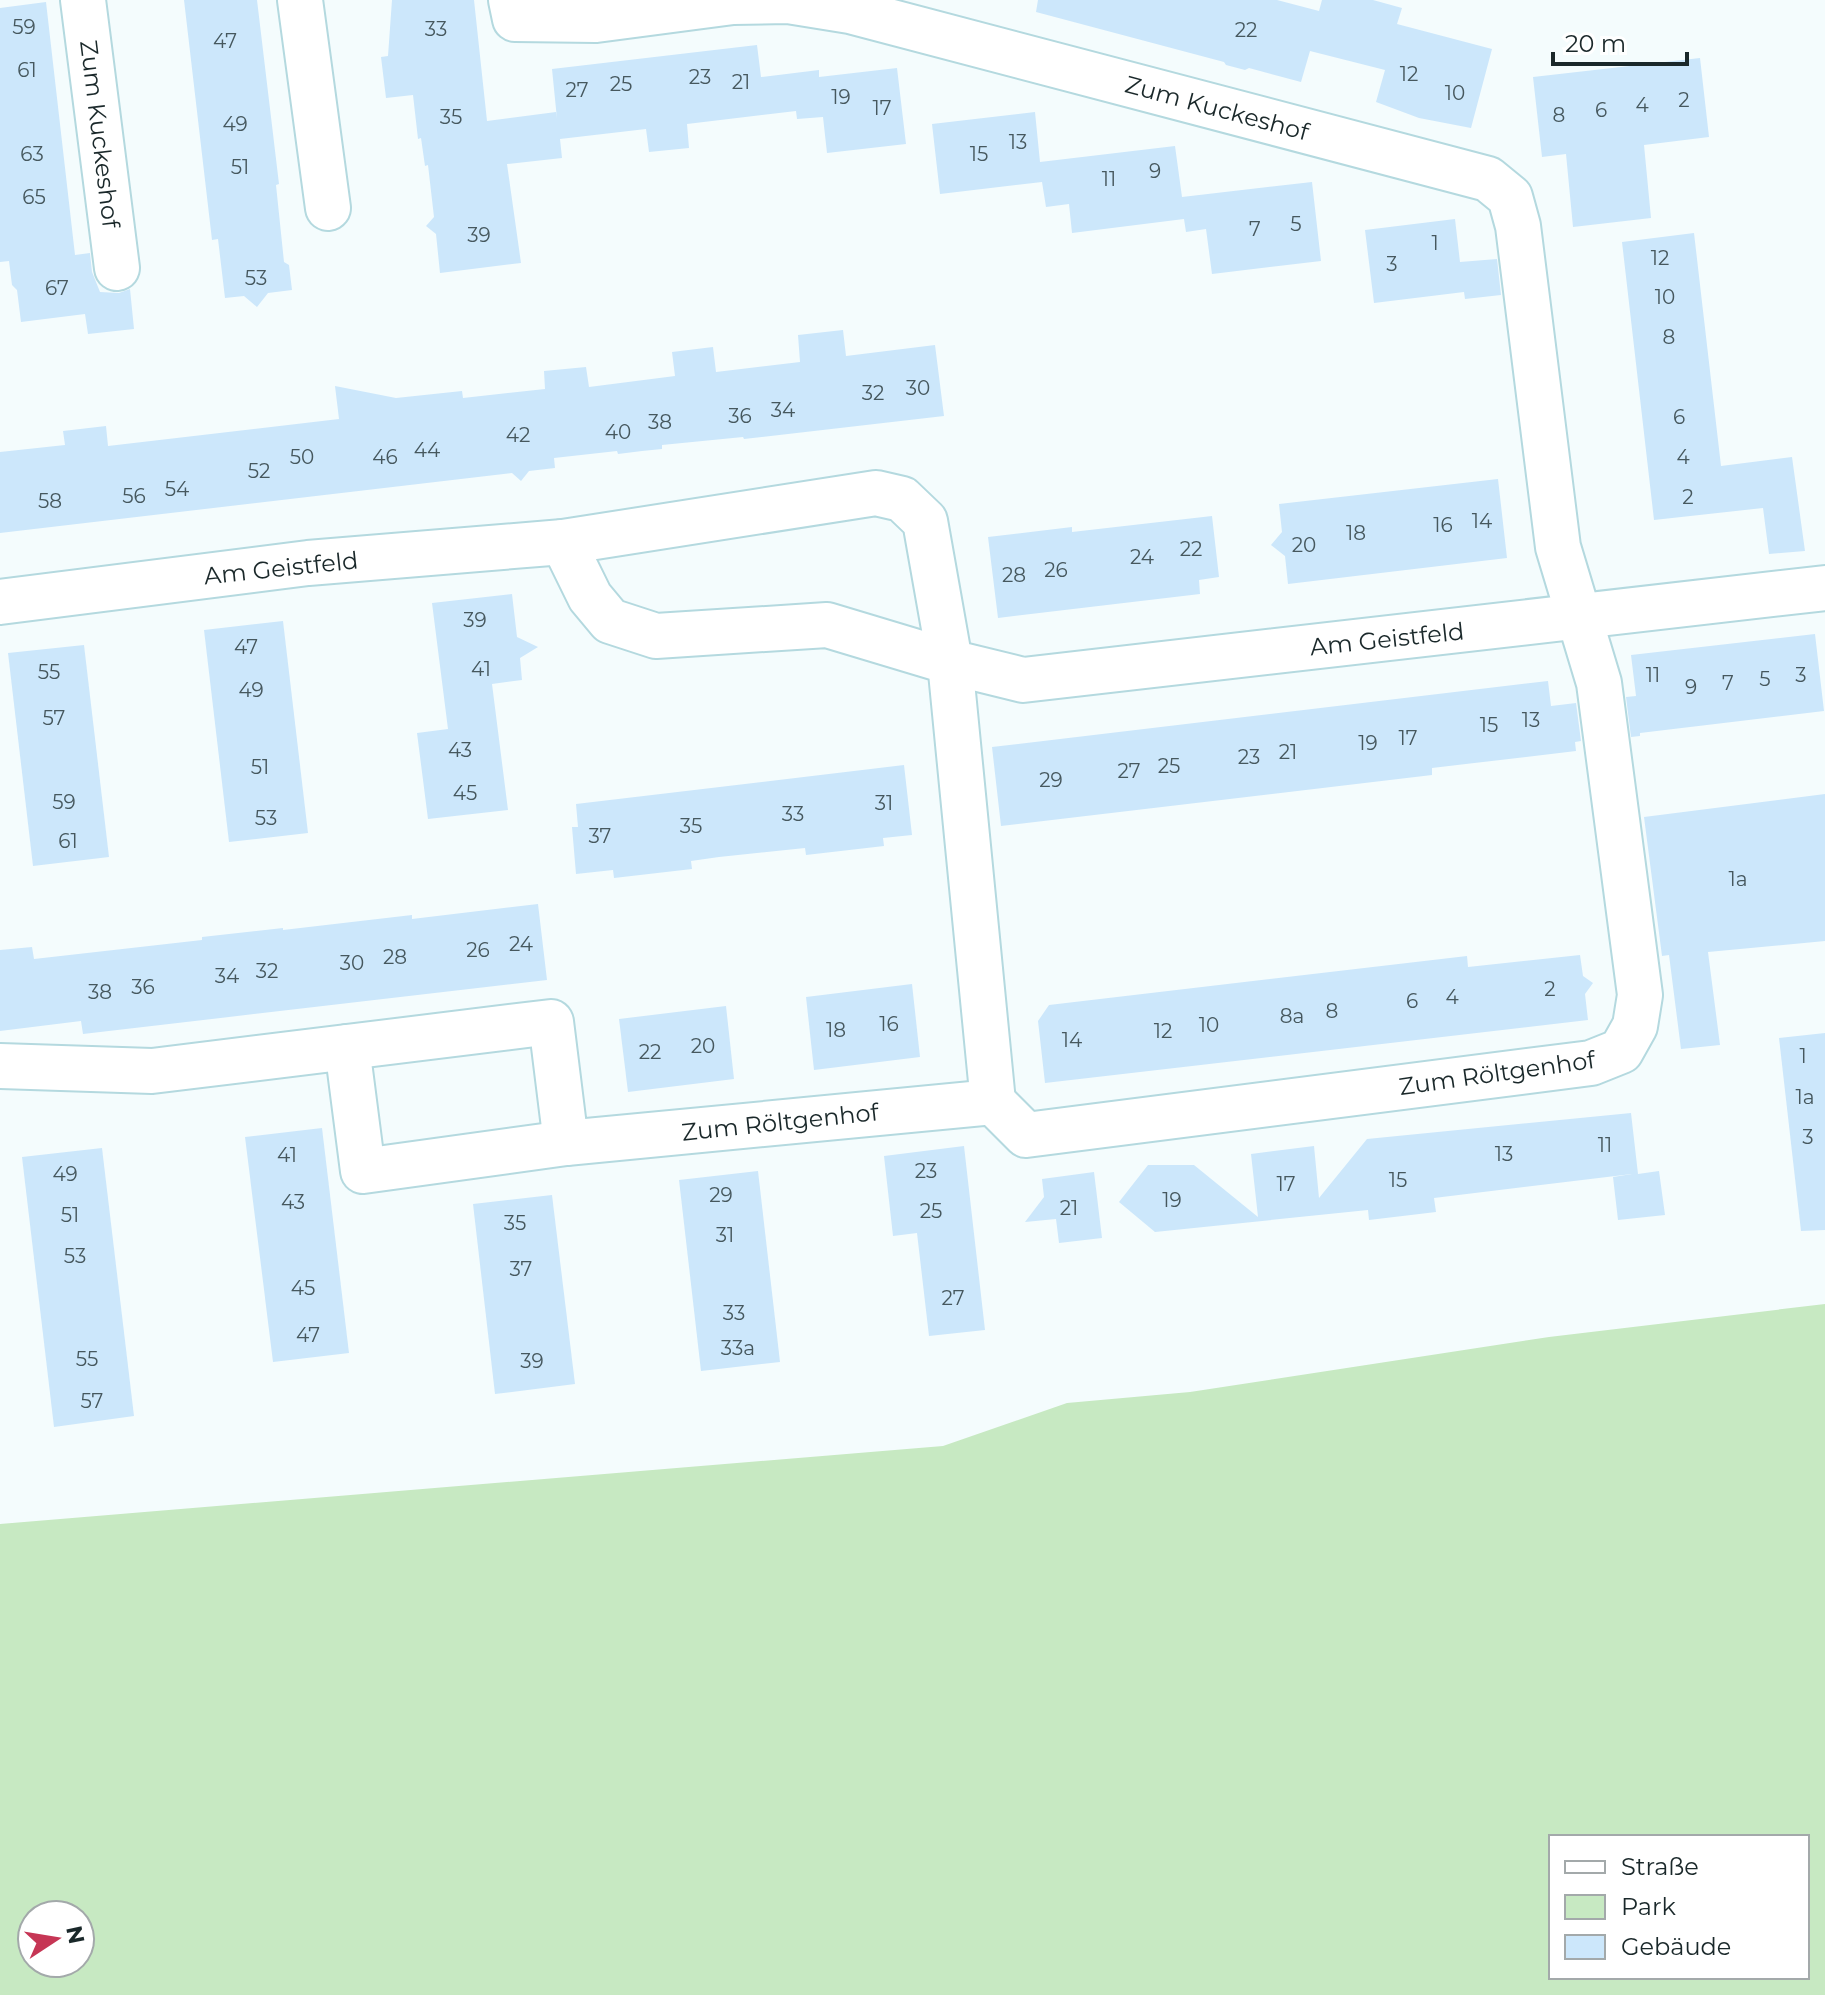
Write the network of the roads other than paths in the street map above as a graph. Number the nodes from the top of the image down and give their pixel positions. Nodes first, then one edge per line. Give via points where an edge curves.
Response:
1 (83, 0) edge
2 (300, 0) edge
3 (511, 0) edge
4 (328, 208) dead end
5 (117, 268) dead end
6 (563, 542) junction
7 (1825, 588) edge
8 (0, 602) edge
9 (1580, 617) junction
10 (950, 662) junction
11 (347, 1047) junction
12 (0, 1066) edge
13 (993, 1102) junction
14 (566, 1143) junction

1 - 5 street, Zum Kuckeshof
2 - 4 street
3 - 9 street, Zum Kuckeshof via 515,19 596,20 733,2 788,1 850,11 1488,179 1510,197 1518,226 1558,547
6 - 8 street, Am Geistfeld via 308,563
6 - 10 street, Am Geistfeld via 590,597 610,621 656,636 827,625
6 - 10 street, Am Geistfeld via 876,493 902,499 925,521
7 - 9 street, Am Geistfeld
9 - 10 street, Am Geistfeld via 1023,680
9 - 13 street, Zum Röltgenhof via 1599,683 1640,995 1635,1026 1621,1051 1591,1063 1026,1135
10 - 13 street
11 - 12 street via 152,1071
11 - 14 street via 551,1022
11 - 14 street, Zum Röltgenhof via 363,1171
13 - 14 street, Zum Röltgenhof

